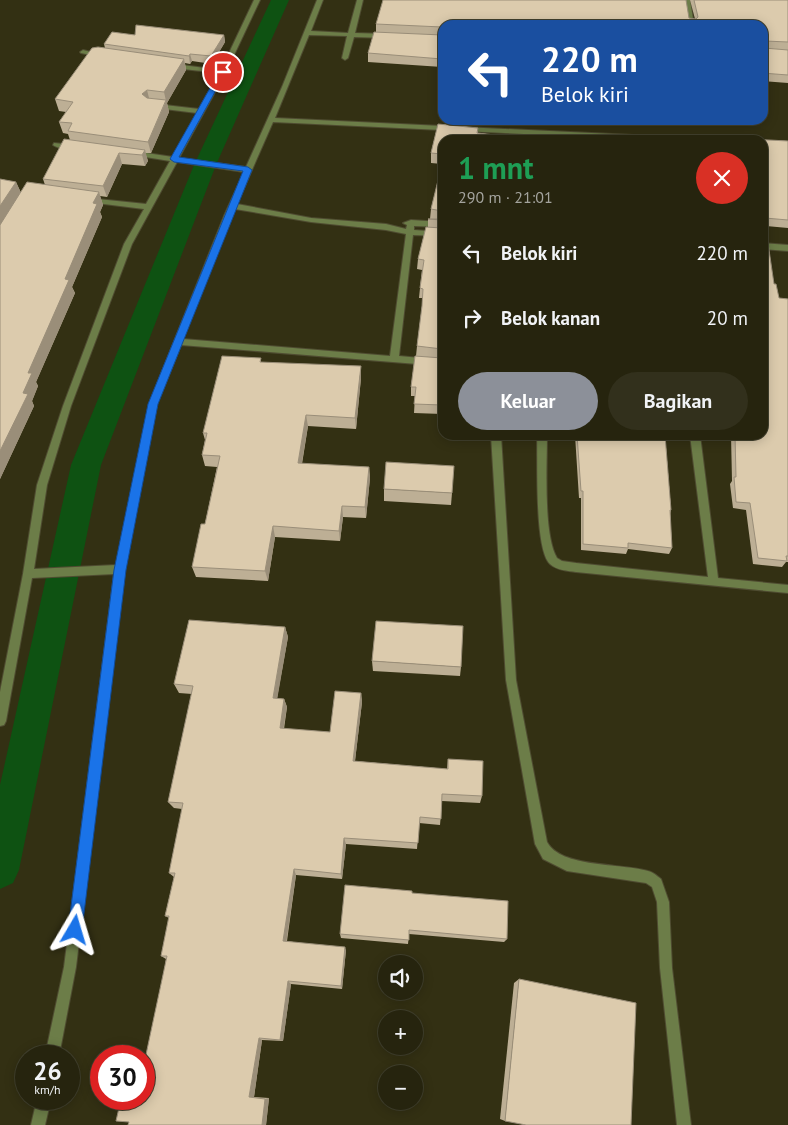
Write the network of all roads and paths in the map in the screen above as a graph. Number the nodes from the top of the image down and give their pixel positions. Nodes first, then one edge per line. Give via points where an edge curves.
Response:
1 (257, 0) edge
2 (320, 0) edge
3 (360, 0) edge
4 (687, 0) edge
5 (690, 20) edge
6 (308, 33) junction
7 (352, 35) junction
8 (397, 37) edge
9 (84, 52) dead end
10 (112, 57) edge
11 (345, 58) dead end
12 (168, 65) edge
13 (223, 72) junction
14 (150, 106) edge
15 (200, 111) junction
16 (271, 120) junction
17 (590, 135) edge
18 (57, 145) dead end
19 (85, 148) edge
20 (122, 152) edge
21 (177, 160) junction
22 (249, 167) junction
23 (76, 198) edge
24 (233, 206) junction
25 (149, 207) junction
26 (411, 222) junction
27 (438, 224) edge
28 (386, 227) junction
29 (409, 232) junction
30 (438, 234) edge
31 (768, 246) edge
32 (788, 248) edge
33 (178, 342) junction
34 (394, 360) junction
35 (438, 363) edge
36 (496, 440) edge
37 (542, 440) edge
38 (696, 440) edge
39 (120, 570) junction
40 (28, 574) junction
41 (714, 582) junction
42 (788, 589) edge
43 (0, 721) edge
44 (54, 1045) edge
45 (41, 1110) edge
46 (38, 1125) edge
47 (684, 1125) edge

1 - 13 street
2 - 6 street
3 - 7 street
4 - 5 street
6 - 7 street
6 - 16 street
7 - 8 street
7 - 11 street
9 - 10 street
12 - 13 street
13 - 15 street
14 - 15 street
15 - 21 street
16 - 17 street
16 - 22 street
18 - 19 street
20 - 21 street
21 - 22 street
21 - 25 street
22 - 24 street
23 - 25 street
24 - 28 street via 311,220
24 - 33 street
25 - 40 street via 128,244 67,406 42,485
26 - 27 street
26 - 28 street
26 - 29 street
28 - 29 street
29 - 30 street
29 - 34 street
31 - 32 street
33 - 34 street
33 - 39 street via 153,404
34 - 35 street
36 - 47 street via 511,680 541,844 547,855 567,866 648,877 656,883 663,902 666,968
37 - 41 street via 545,539 553,561 579,568
38 - 41 street
39 - 40 street
39 - 44 street via 70,967
40 - 43 street
41 - 42 street
45 - 46 street

